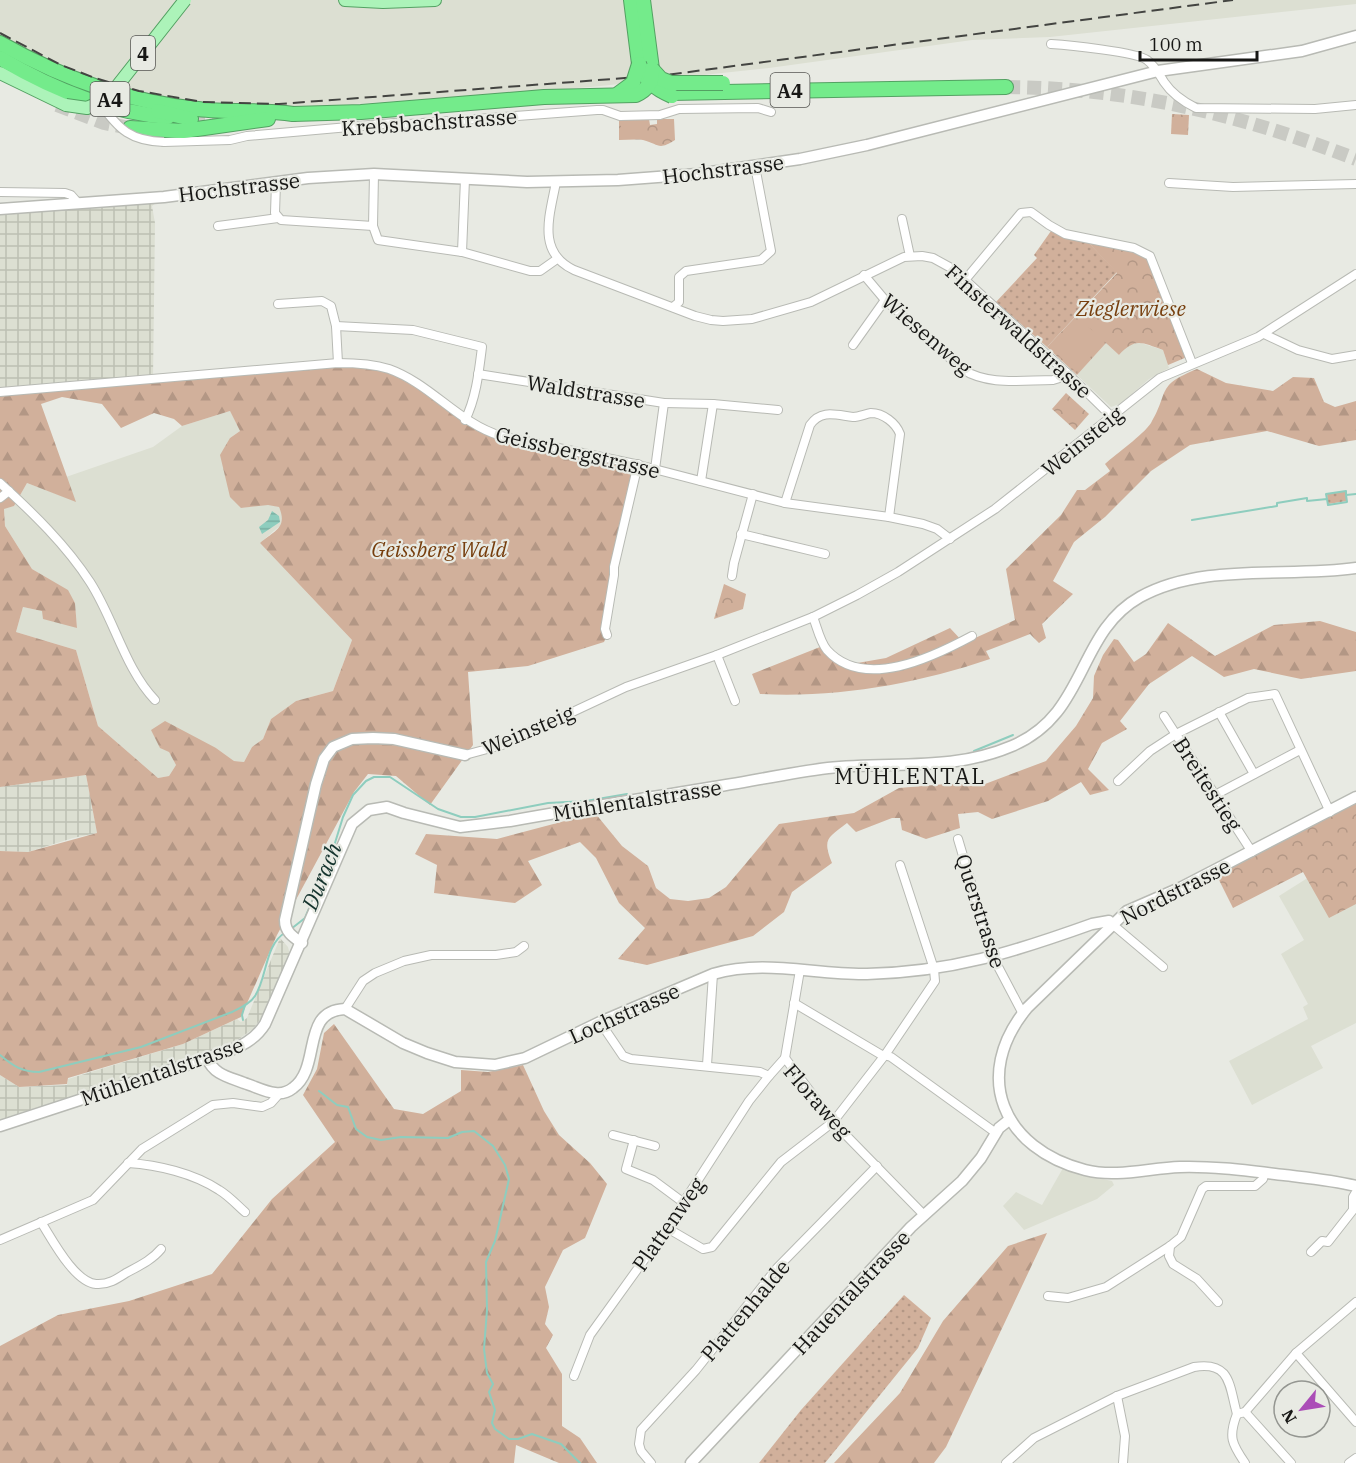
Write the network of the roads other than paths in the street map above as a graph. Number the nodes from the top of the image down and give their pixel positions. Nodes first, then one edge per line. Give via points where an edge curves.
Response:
1 (185, 0) edge
2 (345, 0) edge
3 (435, 0) edge
4 (631, 0) edge
5 (644, 0) edge
6 (1356, 36) edge
7 (0, 43) edge
8 (1051, 44) dead end
9 (0, 50) edge
10 (0, 58) edge
11 (639, 64) junction
12 (652, 69) junction
13 (1158, 71) junction
14 (0, 73) edge
15 (650, 83) junction
16 (910, 87) junction
17 (1005, 87) tunnel mouth
18 (671, 93) dead end
19 (618, 94) junction
20 (100, 104) junction
21 (1356, 105) edge
22 (771, 112) dead end
23 (293, 114) junction
24 (130, 128) tunnel mouth
25 (755, 166) junction
26 (374, 174) junction
27 (465, 179) junction
28 (556, 182) junction
29 (276, 183) junction
30 (1169, 183) dead end
31 (1356, 184) edge
32 (0, 192) edge
33 (78, 203) junction
34 (0, 209) edge
35 (278, 218) junction
36 (902, 219) dead end
37 (218, 226) dead end
38 (373, 226) junction
39 (462, 252) junction
40 (910, 256) junction
41 (557, 259) junction
42 (864, 275) junction
43 (1355, 275) edge
44 (965, 280) junction
45 (885, 300) junction
46 (278, 304) dead end
47 (673, 307) junction
48 (336, 326) junction
49 (1264, 334) junction
50 (853, 345) dead end
51 (1356, 355) edge
52 (338, 363) junction
53 (1192, 363) junction
54 (1067, 373) junction
55 (478, 374) junction
56 (0, 392) edge
57 (664, 403) junction
58 (713, 404) junction
59 (778, 410) dead end
60 (1112, 417) junction
61 (465, 420) junction
62 (638, 465) junction
63 (655, 469) junction
64 (700, 481) junction
65 (0, 483) edge
66 (9, 491) junction
67 (753, 494) junction
68 (0, 498) edge
69 (785, 503) junction
70 (889, 517) junction
71 (741, 534) junction
72 (950, 539) junction
73 (825, 554) dead end
74 (1356, 568) edge
75 (732, 576) dead end
76 (813, 616) junction
77 (607, 635) dead end
78 (972, 636) dead end
79 (717, 655) junction
80 (155, 700) dead end
81 (735, 700) dead end
82 (1219, 712) junction
83 (1164, 716) dead end
84 (1176, 734) junction
85 (1300, 750) junction
86 (465, 755) joint
87 (1254, 774) junction
88 (1118, 781) dead end
89 (1215, 795) junction
90 (1356, 797) edge
91 (1330, 812) junction
92 (958, 839) dead end
93 (1252, 852) junction
94 (900, 865) dead end
95 (1112, 924) junction
96 (302, 943) junction
97 (524, 946) dead end
98 (993, 957) junction
99 (1163, 967) dead end
100 (934, 969) junction
101 (800, 970) junction
102 (713, 974) junction
103 (794, 1003) junction
104 (345, 1009) junction
105 (1023, 1014) junction
106 (600, 1022) junction
107 (885, 1055) junction
108 (207, 1058) junction
109 (785, 1058) junction
110 (707, 1065) junction
111 (768, 1076) junction
112 (279, 1094) junction
113 (1009, 1120) junction
114 (834, 1122) junction
115 (0, 1126) edge
116 (996, 1133) junction
117 (613, 1135) dead end
118 (633, 1140) junction
119 (655, 1146) dead end
120 (128, 1163) junction
121 (877, 1166) junction
122 (1265, 1172) junction
123 (1356, 1186) edge
124 (1356, 1192) edge
125 (684, 1203) junction
126 (245, 1212) dead end
127 (924, 1215) junction
128 (40, 1222) junction
129 (667, 1228) junction
130 (0, 1240) edge
131 (1170, 1246) junction
132 (160, 1249) dead end
133 (1311, 1252) dead end
134 (1048, 1296) dead end
135 (1218, 1302) dead end
136 (1356, 1302) edge
137 (1296, 1353) junction
138 (574, 1376) dead end
139 (1117, 1396) junction
140 (1241, 1413) junction
141 (1356, 1422) edge
142 (1356, 1458) edge
143 (651, 1463) edge
144 (691, 1463) edge
145 (1005, 1463) edge
146 (1123, 1463) edge
147 (1245, 1463) edge
148 (1291, 1463) edge
149 (1349, 1463) edge

1 - 20 main road, 4, bridge
2 - 3 main road
4 - 11 highway
5 - 12 highway
6 - 13 street, Hochstrasse via 1302,51
7 - 23 highway via 76,79 147,100 200,110
8 - 13 street via 1146,58
9 - 10 highway, A4 via 88,92 191,119 128,112 84,98 45,83
11 - 15 highway, bridge
11 - 19 highway, bridge via 633,83
12 - 15 highway, bridge
12 - 16 highway, bridge via 664,81 675,84 845,80
13 - 21 street via 1182,101 1196,108 1316,109
13 - 25 street, Hochstrasse via 867,145
14 - 20 main road, bridge via 66,105 87,108
15 - 16 highway, bridge via 672,96 699,100 833,98
15 - 19 highway, bridge via 636,95
16 - 17 highway, A4
16 - 18 highway, A4
19 - 23 highway, bridge
20 - 22 street, Krebsbachstrasse, bridge via 127,133 146,141 164,142 587,110 620,116 660,115 679,109 758,108
23 - 24 highway via 192,130
25 - 28 street, Hochstrasse via 643,179
25 - 47 street via 771,251 761,260 686,271 680,277 679,302
26 - 27 street, Hochstrasse
26 - 29 street, Hochstrasse
26 - 38 street
27 - 28 street, Hochstrasse
27 - 39 street
28 - 41 street via 548,230
29 - 33 street, Hochstrasse
29 - 35 street
30 - 31 street
32 - 33 street, Hochstrasse via 65,193
33 - 34 street, Hochstrasse
35 - 37 street
35 - 38 street
36 - 40 street
38 - 39 street via 378,240
39 - 41 street via 530,271 540,271
40 - 42 street, Finsterwaldstrasse
40 - 44 street, Finsterwaldstrasse via 944,262
41 - 47 street, Finsterwaldstrasse via 574,270
42 - 45 street, Wiesenweg
42 - 47 street, Finsterwaldstrasse via 814,301 740,321 711,320
43 - 49 street, Weinsteig
44 - 53 street via 1021,213 1031,212 1065,234 1134,248 1150,256
44 - 54 street, Finsterwaldstrasse
45 - 50 street
45 - 54 street, Wiesenweg via 972,375 986,380 1053,380
46 - 48 street via 322,301 331,306
48 - 52 street
48 - 55 street via 413,330 482,347
49 - 51 street via 1298,350 1332,359
49 - 53 street, Weinsteig
52 - 56 street, Geissbergstrasse
52 - 61 street, Geissbergstrasse via 388,369 414,381
53 - 60 street, Weinsteig via 1160,378
54 - 60 street, Finsterwaldstrasse
55 - 57 street, Waldstrasse
55 - 61 street
57 - 58 street
57 - 63 street, Waldstrasse
58 - 59 street
58 - 64 street
60 - 72 street, Weinsteig
61 - 62 street, Geissbergstrasse via 501,436
62 - 63 street, Geissbergstrasse
62 - 77 street via 614,567
63 - 64 street, Geissbergstrasse
64 - 67 street, Geissbergstrasse
65 - 66 street
66 - 68 street
66 - 80 street via 56,537 91,583 137,677
67 - 69 street, Geissbergstrasse
67 - 71 street
69 - 70 street, Geissbergstrasse
69 - 70 street via 813,420 827,413 853,417 874,413 897,427 900,434
70 - 72 street, Geissbergstrasse via 937,529
71 - 73 street
71 - 75 street
72 - 76 street, Weinsteig via 895,574
74 - 96 street, Mühlentalstrasse via 1224,575 1151,591 1124,608 1104,628 1076,685 1046,725 1012,746 967,760 938,765 829,768 460,827 387,807 369,810 352,824
76 - 78 street via 825,648 838,661 863,669 885,670 940,653
76 - 79 street, Weinsteig
79 - 81 street
79 - 86 street, Weinsteig via 626,687 502,745
82 - 84 street
82 - 85 street via 1248,698 1275,694
82 - 87 street
83 - 84 street, Breitestieg
84 - 88 street via 1150,751
84 - 89 street, Breitestieg
85 - 87 street
85 - 91 street
86 - 96 street, Weinsteig via 373,738 352,739 333,747 324,759 316,784 285,920 288,931
87 - 89 street
89 - 93 street, Breitestieg
90 - 91 street, Nordstrasse
91 - 93 street, Nordstrasse
92 - 98 street, Querstrasse
93 - 95 street, Nordstrasse via 1131,909
94 - 100 street
95 - 98 street, Lochstrasse via 1092,924
95 - 99 street
95 - 105 street, Nordstrasse
96 - 108 street, Mühlentalstrasse via 261,1031 246,1044
97 - 104 street via 516,952 495,955 431,955 404,961 363,981
98 - 100 street, Lochstrasse
98 - 105 street, Querstrasse
100 - 101 street, Lochstrasse via 859,974
100 - 107 street via 935,981
101 - 102 street, Lochstrasse via 761,966
101 - 103 street
102 - 106 street, Lochstrasse
102 - 110 street
103 - 107 street
103 - 109 street
104 - 106 street, Lochstrasse via 403,1043 455,1062 479,1065 525,1058
104 - 112 street via 327,1015 318,1024 305,1074 292,1088
105 - 113 street, Nordstrasse via 1005,1047 999,1071 999,1092
106 - 110 street, Floraweg via 623,1056
107 - 114 street
107 - 116 street
108 - 112 street via 221,1075
108 - 115 street, Mühlentalstrasse
109 - 111 street, Floraweg
109 - 114 street, Floraweg
110 - 111 street, Floraweg
111 - 125 street, Plattenweg
112 - 120 street via 262,1107 233,1103 213,1106 142,1149
113 - 116 street, Hauentalstrasse
113 - 122 street via 1035,1145 1068,1164 1091,1171 1214,1167
114 - 121 street, Floraweg
114 - 129 street via 781,1162 712,1247 703,1249
116 - 127 street, Hauentalstrasse via 962,1181
117 - 118 street
118 - 119 street
118 - 125 street via 626,1169 653,1180
120 - 126 street via 196,1177 221,1191
120 - 128 street via 93,1200
121 - 127 street, Floraweg
121 - 143 street, Plattenhalde via 777,1268 696,1370 641,1430 641,1451
122 - 123 street
122 - 131 street via 1256,1186 1202,1189 1181,1237
124 - 133 street via 1353,1210 1329,1242 1322,1241
125 - 129 street, Plattenweg
127 - 144 street, Hauentalstrasse
128 - 130 street
128 - 132 street via 78,1275 96,1284 111,1282 155,1256
129 - 138 street, Plattenweg via 590,1335
131 - 134 street via 1106,1287 1068,1298
131 - 135 street via 1173,1264 1197,1279
136 - 137 street
137 - 140 street
137 - 141 street
139 - 140 street via 1207,1365 1226,1376
139 - 145 street via 1034,1438
139 - 146 street via 1125,1436
140 - 147 street via 1231,1438
140 - 148 street
142 - 149 street

